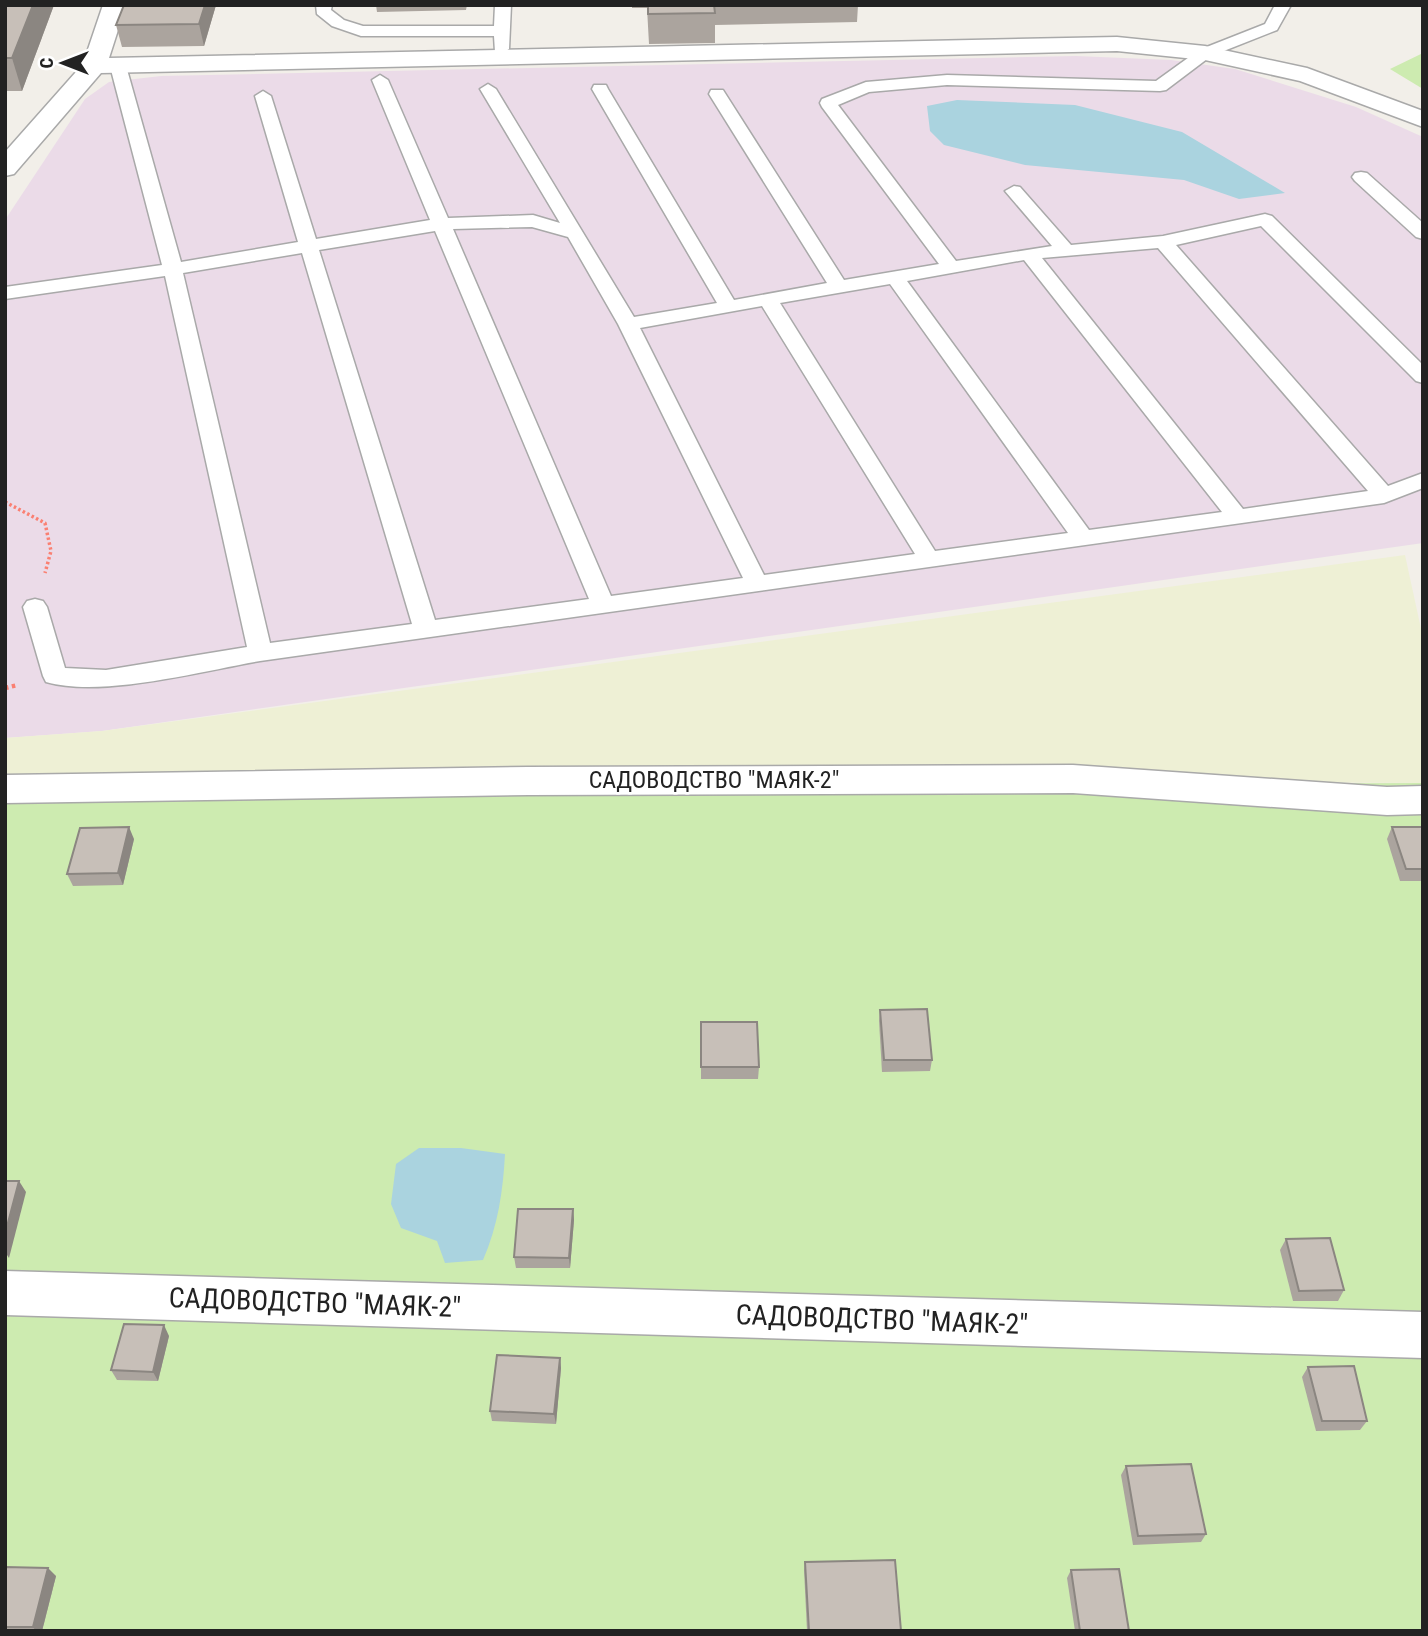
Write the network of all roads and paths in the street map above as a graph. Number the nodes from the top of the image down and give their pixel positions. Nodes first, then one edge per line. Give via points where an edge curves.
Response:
1 (115, 5) edge
2 (324, 5) edge
3 (503, 5) edge
4 (1283, 5) edge
5 (502, 31) junction
6 (1205, 53) junction
7 (500, 58) junction
8 (106, 66) junction
9 (380, 80) dead end
10 (488, 89) dead end
11 (600, 89) dead end
12 (717, 94) dead end
13 (263, 96) dead end
14 (1418, 120) edge
15 (5, 168) edge
16 (1361, 177) dead end
17 (1014, 191) dead end
18 (441, 224) junction
19 (575, 233) junction
20 (1423, 233) edge
21 (1163, 242) junction
22 (309, 245) junction
23 (1066, 251) junction
24 (1028, 254) junction
25 (952, 268) junction
26 (173, 269) junction
27 (895, 278) junction
28 (839, 288) junction
29 (5, 293) edge
30 (768, 300) junction
31 (729, 307) junction
32 (628, 324) junction
33 (1423, 377) edge
34 (1423, 480) edge
35 (1384, 496) junction
36 (5, 502) edge
37 (1237, 516) junction
38 (1083, 538) junction
39 (929, 559) junction
40 (757, 583) junction
41 (603, 605) junction
42 (35, 607) joint
43 (426, 630) junction
44 (260, 653) junction
45 (5, 789) edge
46 (1423, 800) edge
47 (5, 1293) edge
48 (1423, 1335) edge

1 - 8 street
2 - 5 lane via 323,11 338,23 361,31
3 - 5 lane
4 - 6 lane via 1271,27
5 - 7 lane
6 - 7 street via 1117,44
6 - 14 street via 1307,75
6 - 25 lane via 1160,86 947,80 866,87 828,103
7 - 8 street
8 - 15 street
8 - 26 lane
9 - 18 lane
10 - 19 lane
11 - 31 lane
12 - 28 lane
13 - 22 lane
16 - 20 lane
17 - 23 lane
18 - 19 lane via 533,221
18 - 22 lane
18 - 41 lane
19 - 32 lane
21 - 23 lane
21 - 33 lane via 1265,220
21 - 35 lane
22 - 26 lane
22 - 43 lane
23 - 24 lane
24 - 25 lane
24 - 37 lane
25 - 27 lane
26 - 29 lane
26 - 44 lane
27 - 28 lane
27 - 38 lane
28 - 30 lane
30 - 31 lane
30 - 39 lane
31 - 32 lane
32 - 40 lane
34 - 35 lane
35 - 37 lane
36 - 42 path via 45,523 51,551
37 - 38 lane
38 - 39 lane
39 - 40 lane
40 - 41 lane
41 - 43 lane
42 - 44 lane via 55,676 106,679
43 - 44 lane
45 - 46 street, САДОВОДСТВО "МАЯК-2" via 1073,779
47 - 48 street, САДОВОДСТВО "МАЯК-2"

